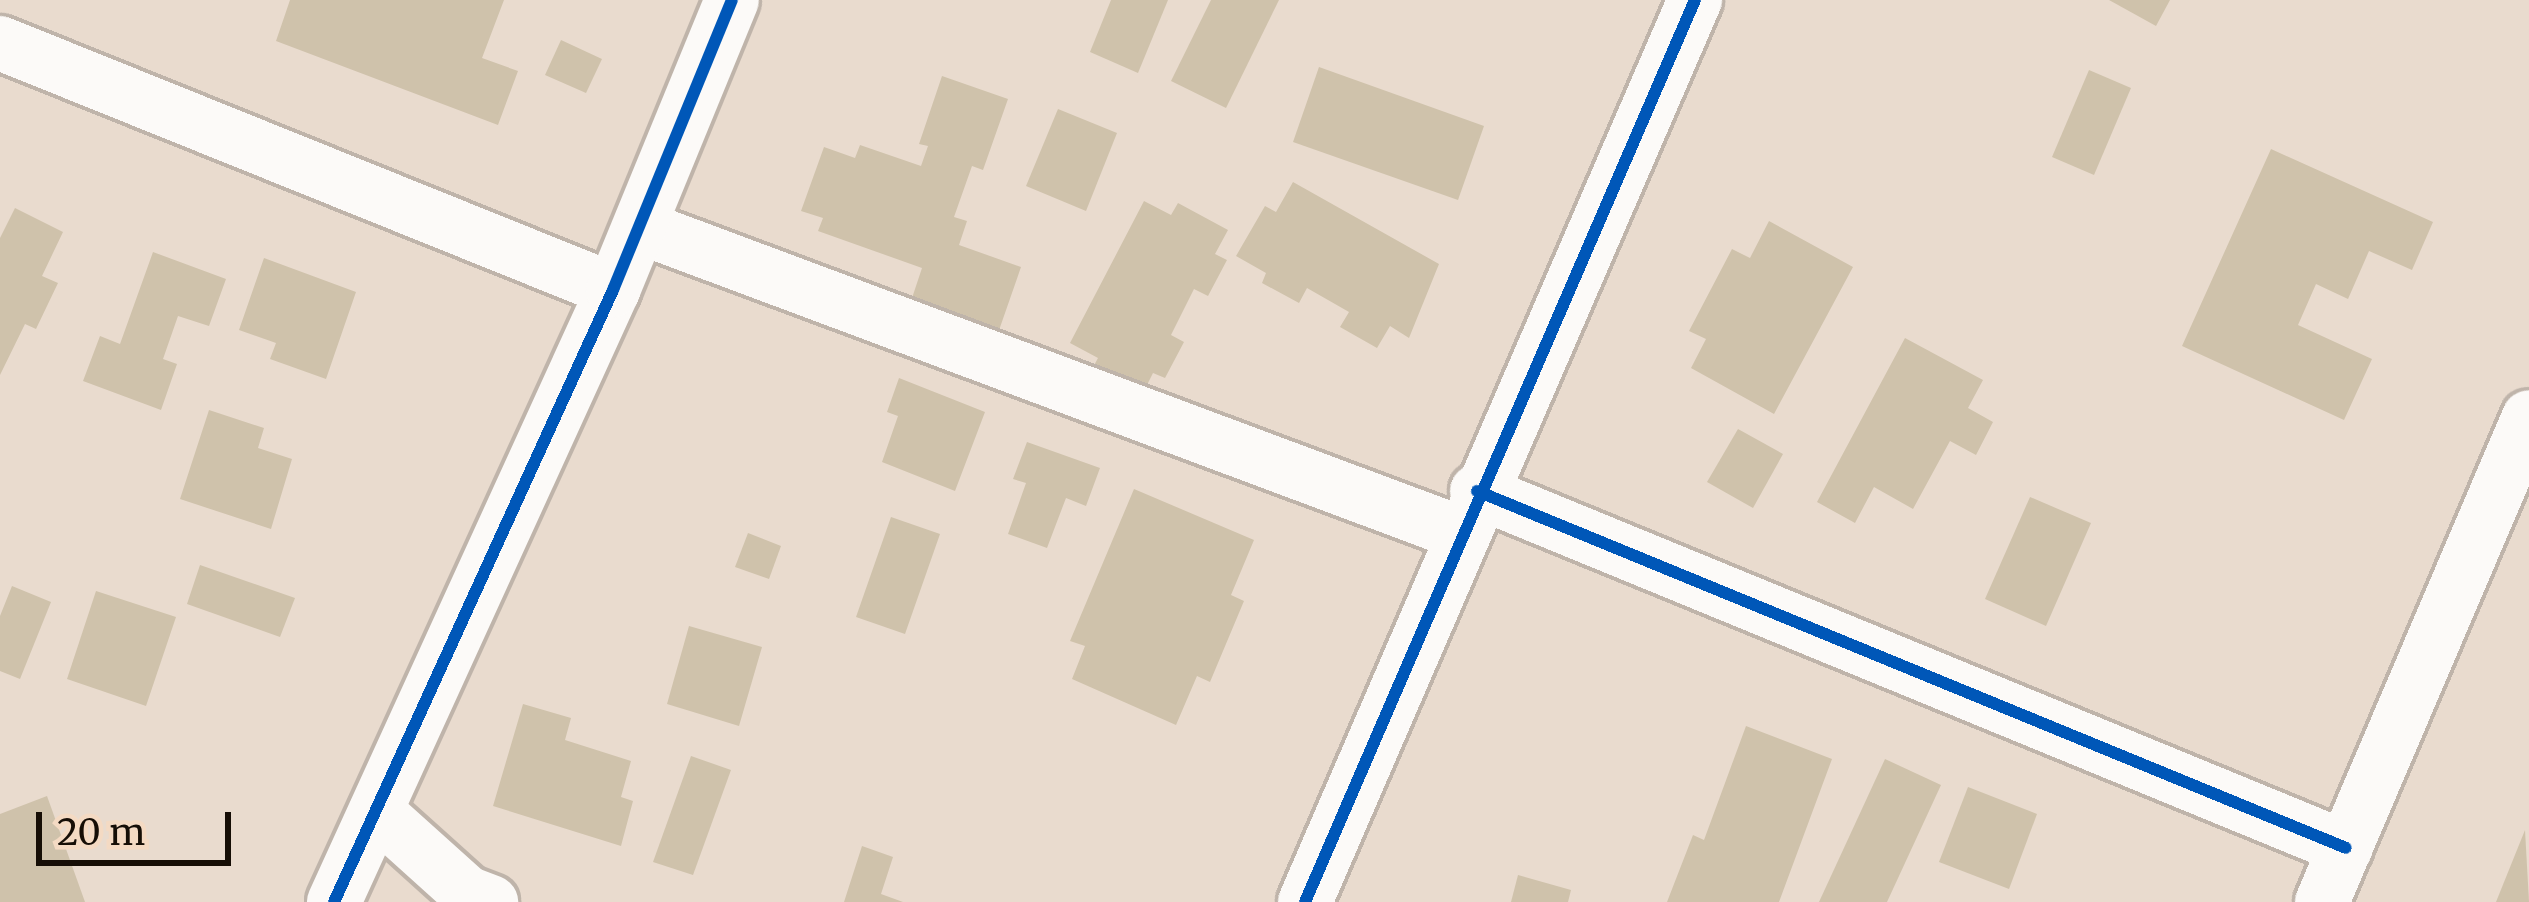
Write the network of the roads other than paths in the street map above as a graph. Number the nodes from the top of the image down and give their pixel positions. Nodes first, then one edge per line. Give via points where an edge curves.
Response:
1 (732, 0) edge
2 (1695, 0) edge
3 (0, 43) edge
4 (640, 227) junction
5 (613, 290) junction
6 (2529, 417) edge
7 (1468, 512) junction
8 (376, 811) junction
9 (2346, 848) junction
10 (462, 899) edge
11 (334, 902) edge
12 (1305, 902) edge
13 (2322, 902) edge

1 - 4 street
2 - 7 street
3 - 5 street
4 - 5 street
4 - 7 street
5 - 8 street
6 - 9 street
7 - 9 street
7 - 12 street
8 - 10 street
8 - 11 street
9 - 13 street

